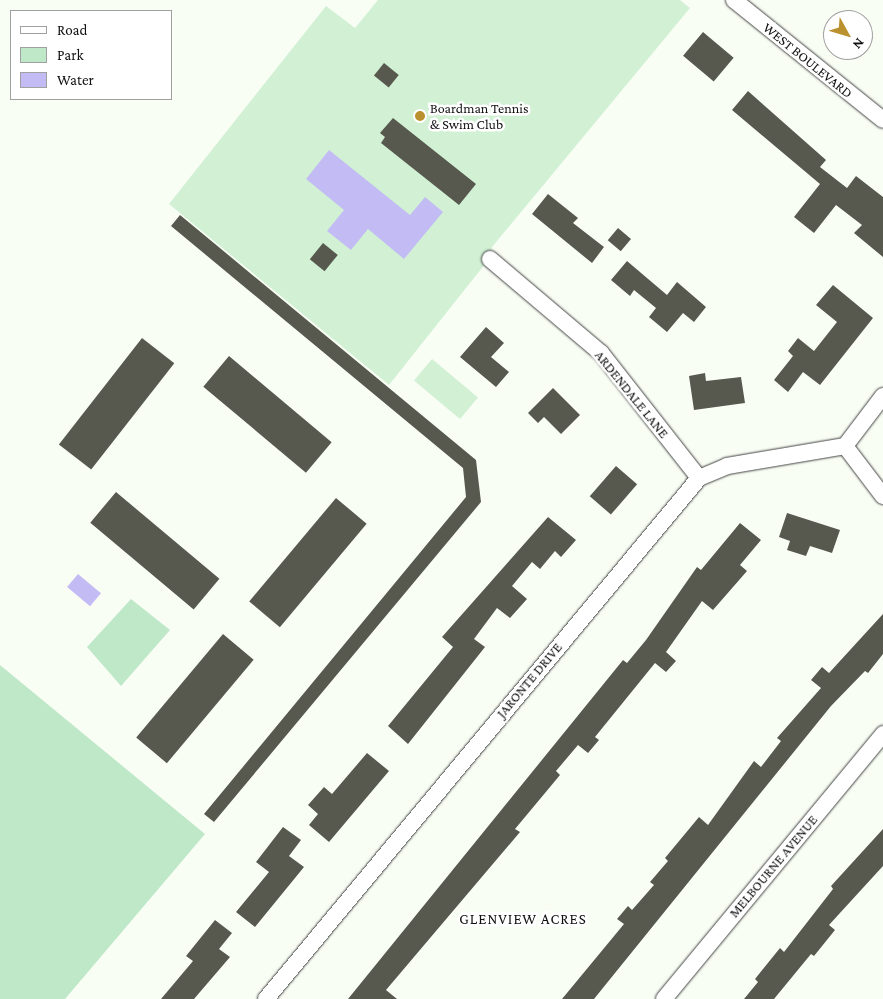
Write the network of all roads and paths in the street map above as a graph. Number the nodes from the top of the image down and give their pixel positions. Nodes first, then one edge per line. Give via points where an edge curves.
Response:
1 (734, 0) edge
2 (883, 120) edge
3 (490, 259) dead end
4 (883, 396) edge
5 (845, 446) junction
6 (698, 478) junction
7 (883, 496) edge
8 (883, 734) edge
9 (266, 999) edge
10 (664, 999) edge

1 - 2 street, WEST BOULEVARD
3 - 6 street, ARDENDALE LANE via 601,353
4 - 5 street
5 - 6 street, JARONTE DRIVE via 727,466
5 - 7 street
6 - 9 street, JARONTE DRIVE
8 - 10 street, MELBOURNE AVENUE

